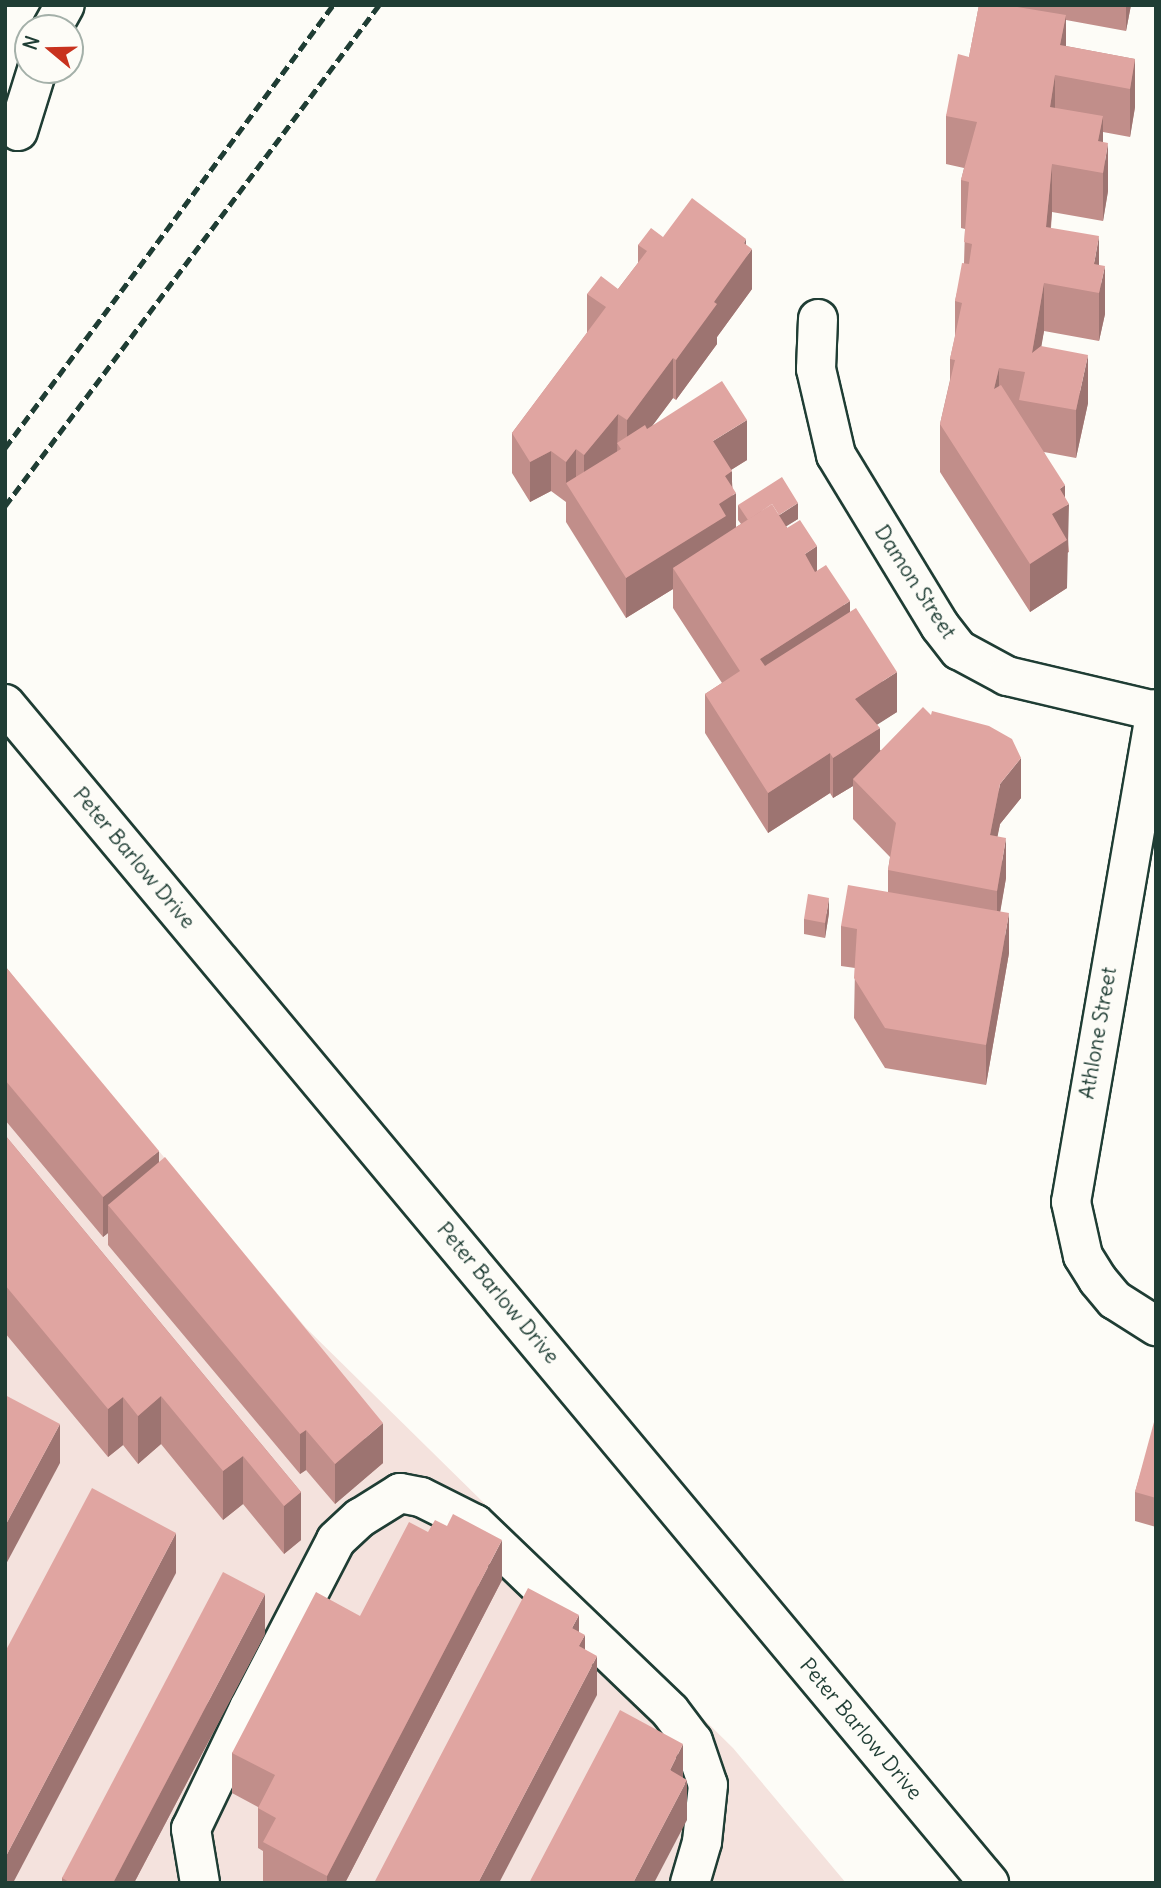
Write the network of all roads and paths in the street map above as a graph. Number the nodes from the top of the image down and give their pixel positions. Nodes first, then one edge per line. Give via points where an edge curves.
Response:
1 (33, 84) edge
2 (18, 131) dead end
3 (818, 318) dead end
4 (5, 704) edge
5 (1156, 710) edge
6 (1156, 1325) edge
7 (200, 1883) edge
8 (690, 1883) edge
9 (989, 1883) edge

1 - 2 street
3 - 5 street, Damon Street via 816,369 836,454 959,650 1007,676
4 - 9 street, Peter Barlow Drive
5 - 6 street, Athlone Street via 1071,1202 1083,1256 1098,1280 1115,1300
7 - 8 street via 191,1829 249,1708 336,1540 360,1518 400,1493 422,1497 474,1524 670,1711 693,1741 708,1785 702,1842

